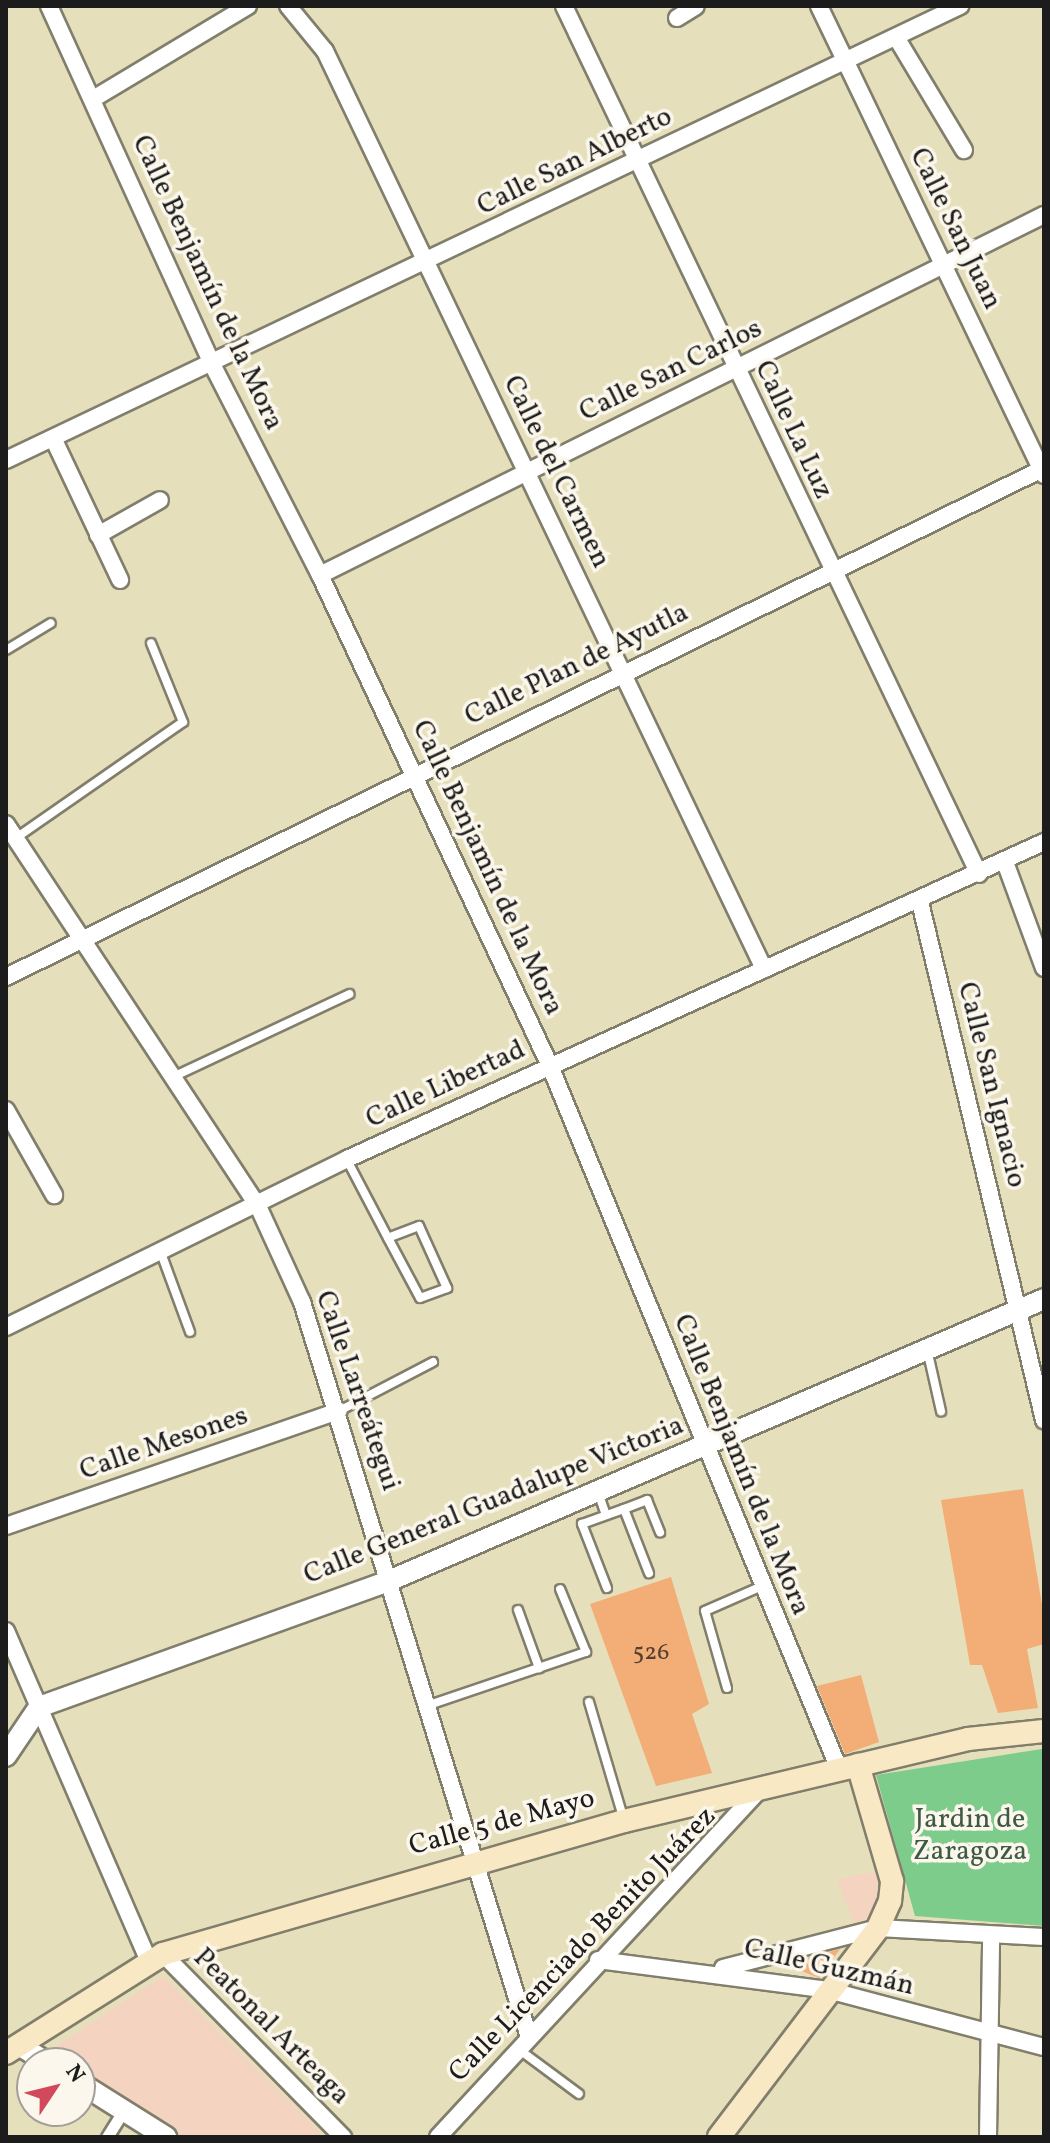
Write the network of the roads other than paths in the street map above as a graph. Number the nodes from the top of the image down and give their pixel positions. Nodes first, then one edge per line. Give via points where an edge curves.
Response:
1 (49, 6) edge
2 (248, 6) edge
3 (288, 6) edge
4 (564, 6) edge
5 (696, 6) edge
6 (819, 6) edge
7 (960, 6) edge
8 (677, 18) dead end
9 (896, 37) junction
10 (845, 61) junction
11 (93, 99) junction
12 (964, 150) dead end
13 (641, 160) junction
14 (1044, 215) edge
15 (427, 262) junction
16 (943, 264) junction
17 (213, 366) junction
18 (737, 370) junction
19 (53, 438) junction
20 (6, 460) edge
21 (526, 468) junction
22 (1043, 471) edge
23 (160, 500) dead end
24 (98, 535) junction
25 (830, 569) junction
26 (320, 575) junction
27 (120, 580) dead end
28 (51, 623) dead end
29 (151, 643) dead end
30 (6, 650) edge
31 (622, 670) junction
32 (415, 775) junction
33 (11, 831) edge
34 (1044, 842) edge
35 (1005, 862) junction
36 (979, 874) junction
37 (920, 902) junction
38 (84, 940) junction
39 (1044, 968) edge
40 (764, 969) junction
41 (6, 977) edge
42 (349, 994) dead end
43 (550, 1066) junction
44 (173, 1077) junction
45 (6, 1110) edge
46 (347, 1159) junction
47 (54, 1195) dead end
48 (258, 1206) junction
49 (388, 1238) junction
50 (161, 1253) junction
51 (1044, 1299) edge
52 (1020, 1308) junction
53 (6, 1327) edge
54 (190, 1332) dead end
55 (927, 1348) junction
56 (433, 1362) dead end
57 (339, 1411) junction
58 (941, 1411) dead end
59 (1044, 1420) edge
60 (703, 1446) junction
61 (598, 1491) junction
62 (624, 1509) junction
63 (606, 1515) junction
64 (6, 1526) edge
65 (660, 1533) dead end
66 (649, 1573) dead end
67 (391, 1580) junction
68 (762, 1586) junction
69 (607, 1588) dead end
70 (560, 1589) dead end
71 (518, 1610) dead end
72 (6, 1631) edge
73 (539, 1668) junction
74 (727, 1688) dead end
75 (589, 1702) dead end
76 (429, 1705) junction
77 (39, 1707) junction
78 (1044, 1731) edge
79 (6, 1756) edge
80 (849, 1767) junction
81 (763, 1786) junction
82 (624, 1821) junction
83 (474, 1859) junction
84 (878, 1928) junction
85 (991, 1936) junction
86 (1044, 1937) edge
87 (156, 1958) junction
88 (598, 1960) junction
89 (717, 1970) junction
90 (828, 1990) junction
91 (528, 2034) junction
92 (991, 2035) junction
93 (517, 2047) junction
94 (1044, 2047) edge
95 (12, 2049) edge
96 (96, 2093) edge
97 (579, 2094) dead end
98 (124, 2110) junction
99 (107, 2137) edge
100 (166, 2137) edge
101 (343, 2137) edge
102 (438, 2137) edge
103 (719, 2137) edge
104 (988, 2137) edge

1 - 11 street, Calle Benjamín de la Mora
2 - 11 street
3 - 15 street, Calle del Carmen via 325,51
4 - 13 street, Calle La Luz
5 - 8 street
6 - 10 street, Calle San Juan
7 - 9 street, Calle San Alberto
9 - 10 street, Calle San Alberto
9 - 12 street
10 - 13 street, Calle San Alberto
10 - 16 street, Calle San Juan
11 - 17 street, Calle Benjamín de la Mora
13 - 15 street, Calle San Alberto
13 - 18 street, Calle La Luz
14 - 16 street, Calle San Carlos
15 - 17 street, Calle San Alberto
15 - 21 street, Calle del Carmen
16 - 18 street, Calle San Carlos
16 - 22 street, Calle San Juan
17 - 19 street, Calle San Alberto
17 - 26 street, Calle Benjamín de la Mora
18 - 21 street, Calle San Carlos
18 - 25 street, Calle La Luz
19 - 20 street, Calle San Alberto
19 - 24 street
21 - 26 street, Calle San Carlos
21 - 31 street, Calle del Carmen
22 - 25 street, Calle Plan de Ayutla
23 - 24 street
24 - 27 street
25 - 31 street, Calle Plan de Ayutla
25 - 36 street, Calle La Luz
26 - 32 street, Calle Benjamín de la Mora
28 - 30 lane
29 - 33 lane via 183,722
31 - 32 street, Calle Plan de Ayutla
31 - 40 street, Calle del Carmen
32 - 38 street, Calle Plan de Ayutla
32 - 43 street, Calle Benjamín de la Mora
33 - 38 street, Calle Larreátegui
34 - 35 street, Calle Libertad
35 - 36 street, Calle Libertad
35 - 39 street
36 - 37 street, Calle Libertad
37 - 40 street, Calle Libertad
37 - 52 street, Calle San Ignacio
38 - 41 street, Calle Plan de Ayutla
38 - 44 street, Calle Larreátegui
40 - 43 street, Calle Libertad
42 - 44 lane
43 - 46 street, Calle Libertad
43 - 60 street, Calle Benjamín de la Mora
44 - 48 street, Calle Larreátegui
45 - 47 street
46 - 48 street, Calle Libertad
46 - 49 lane
48 - 50 street, Calle Libertad
48 - 57 street, Calle Larreátegui
49 - 49 lane via 420,1298 447,1288 419,1226
50 - 53 street, Calle Libertad
50 - 54 lane
51 - 52 street, Calle General Guadalupe Victoria
52 - 55 street, Calle General Guadalupe Victoria
52 - 59 street, Calle San Ignacio
55 - 58 lane
55 - 60 street, Calle General Guadalupe Victoria
56 - 57 lane
57 - 64 street, Calle Mesones
57 - 67 street, Calle Larreátegui
60 - 61 street, Calle General Guadalupe Victoria
60 - 68 street, Calle Benjamín de la Mora
61 - 63 lane
61 - 67 street, Calle General Guadalupe Victoria
62 - 63 lane
62 - 65 lane via 647,1500
62 - 66 lane
63 - 69 lane via 582,1524
67 - 76 street, Calle Larreátegui
67 - 77 street, Calle General Guadalupe Victoria
68 - 74 lane via 705,1611
68 - 80 street, Calle Benjamín de la Mora
70 - 73 lane via 586,1652
71 - 73 lane
72 - 77 street
73 - 76 lane
75 - 82 lane
76 - 83 street, Calle Larreátegui
77 - 79 street
77 - 87 street
78 - 80 main road, Calle 5 de Mayo
80 - 81 main road, Calle 5 de Mayo
80 - 84 main road via 892,1881
81 - 82 main road, Calle 5 de Mayo
81 - 88 street, Calle Licenciado Benito Juárez via 739,1820
82 - 83 main road, Calle 5 de Mayo
83 - 87 main road, Calle 5 de Mayo
83 - 91 street, Calle Larreátegui
84 - 85 street
84 - 89 street
84 - 90 main road
85 - 86 street
85 - 92 street
87 - 95 main road, Calle 5 de Mayo
87 - 101 street, Peatonal Arteaga
88 - 89 street, Calle Guzmán
88 - 91 street, Calle Licenciado Benito Juárez
89 - 90 street, Calle Guzmán
90 - 92 street, Calle Guzmán
90 - 103 main road
91 - 93 street, Calle Licenciado Benito Juárez
92 - 94 street, Calle Guzmán
92 - 104 street
93 - 97 lane
93 - 102 street, Calle Licenciado Benito Juárez
96 - 98 street
98 - 99 street
98 - 100 street

